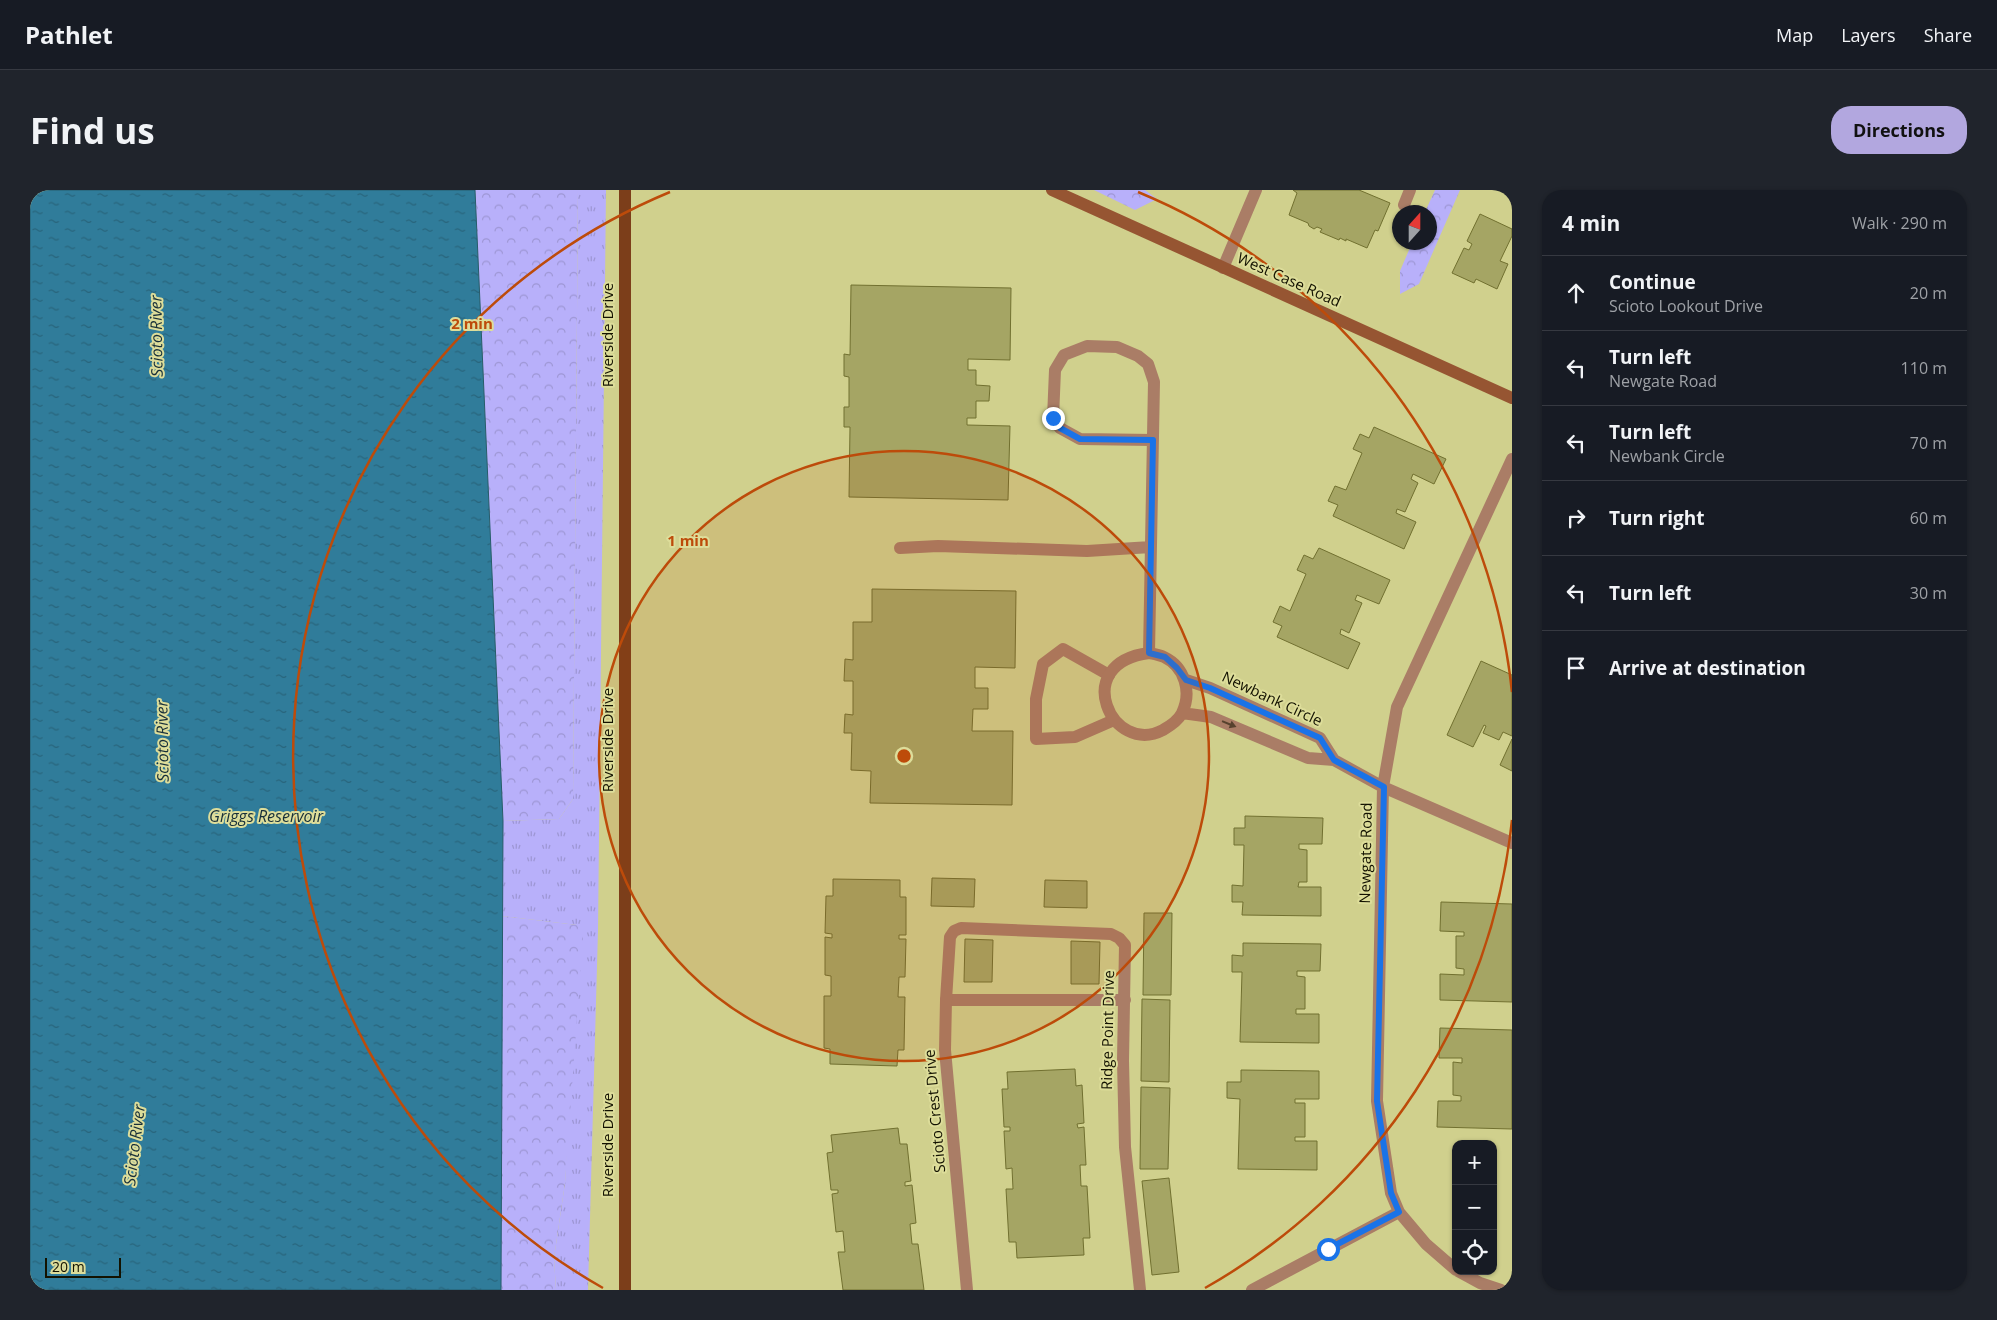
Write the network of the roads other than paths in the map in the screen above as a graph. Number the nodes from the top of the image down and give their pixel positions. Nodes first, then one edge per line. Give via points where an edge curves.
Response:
1 (625, 190) edge
2 (1052, 190) edge
3 (1256, 190) edge
4 (1410, 190) edge
5 (1404, 205) dead end
6 (1223, 268) junction
7 (1512, 398) edge
8 (1153, 440) junction
9 (1512, 459) edge
10 (1151, 547) junction
11 (900, 548) dead end
12 (1149, 653) junction
13 (1109, 675) junction
14 (1186, 680) junction
15 (1182, 713) junction
16 (1114, 720) junction
17 (1334, 760) junction
18 (1384, 787) junction
19 (1512, 843) edge
20 (954, 931) joint
21 (946, 1000) junction
22 (1125, 1000) junction
23 (1399, 1212) junction
24 (1452, 1266) edge
25 (1466, 1275) edge
26 (624, 1290) edge
27 (967, 1290) edge
28 (1140, 1290) edge
29 (1252, 1290) edge
30 (1501, 1290) edge

1 - 26 main road, Riverside Drive
2 - 6 main road, West Case Road
3 - 6 street
4 - 5 street
6 - 7 main road, West Case Road
8 - 8 street via 1154,382 1148,364 1117,347 1087,346 1064,356 1055,370 1053,418 1060,428 1080,439
8 - 10 street
9 - 18 street, Newgate Road via 1397,707
10 - 11 street via 1087,550
10 - 12 street
12 - 13 street via 1133,655 1119,662
12 - 14 street via 1165,657
13 - 16 street via 1105,690 1106,706
13 - 16 street via 1063,649 1043,664 1036,699 1036,739 1075,737
14 - 15 street
14 - 17 street, Newbank Circle via 1320,738
15 - 16 street via 1172,726 1158,733 1142,735 1126,730
15 -> 17 street, Newbank Circle via 1211,717 1308,758
17 - 18 street, Newbank Circle
18 - 19 street, Newbank Circle
18 - 23 street, Newgate Road via 1377,1101 1391,1193
20 - 21 street, Scioto Crest Drive via 950,937
20 - 22 street, Ridge Point Drive via 961,928 1111,934 1125,946
21 - 22 street
21 - 27 street, Scioto Crest Drive via 945,1050
22 - 28 street, Ridge Point Drive via 1125,1147
23 - 24 street, Newgate Road via 1426,1244
23 - 29 street
25 - 30 street, Newgate Road

